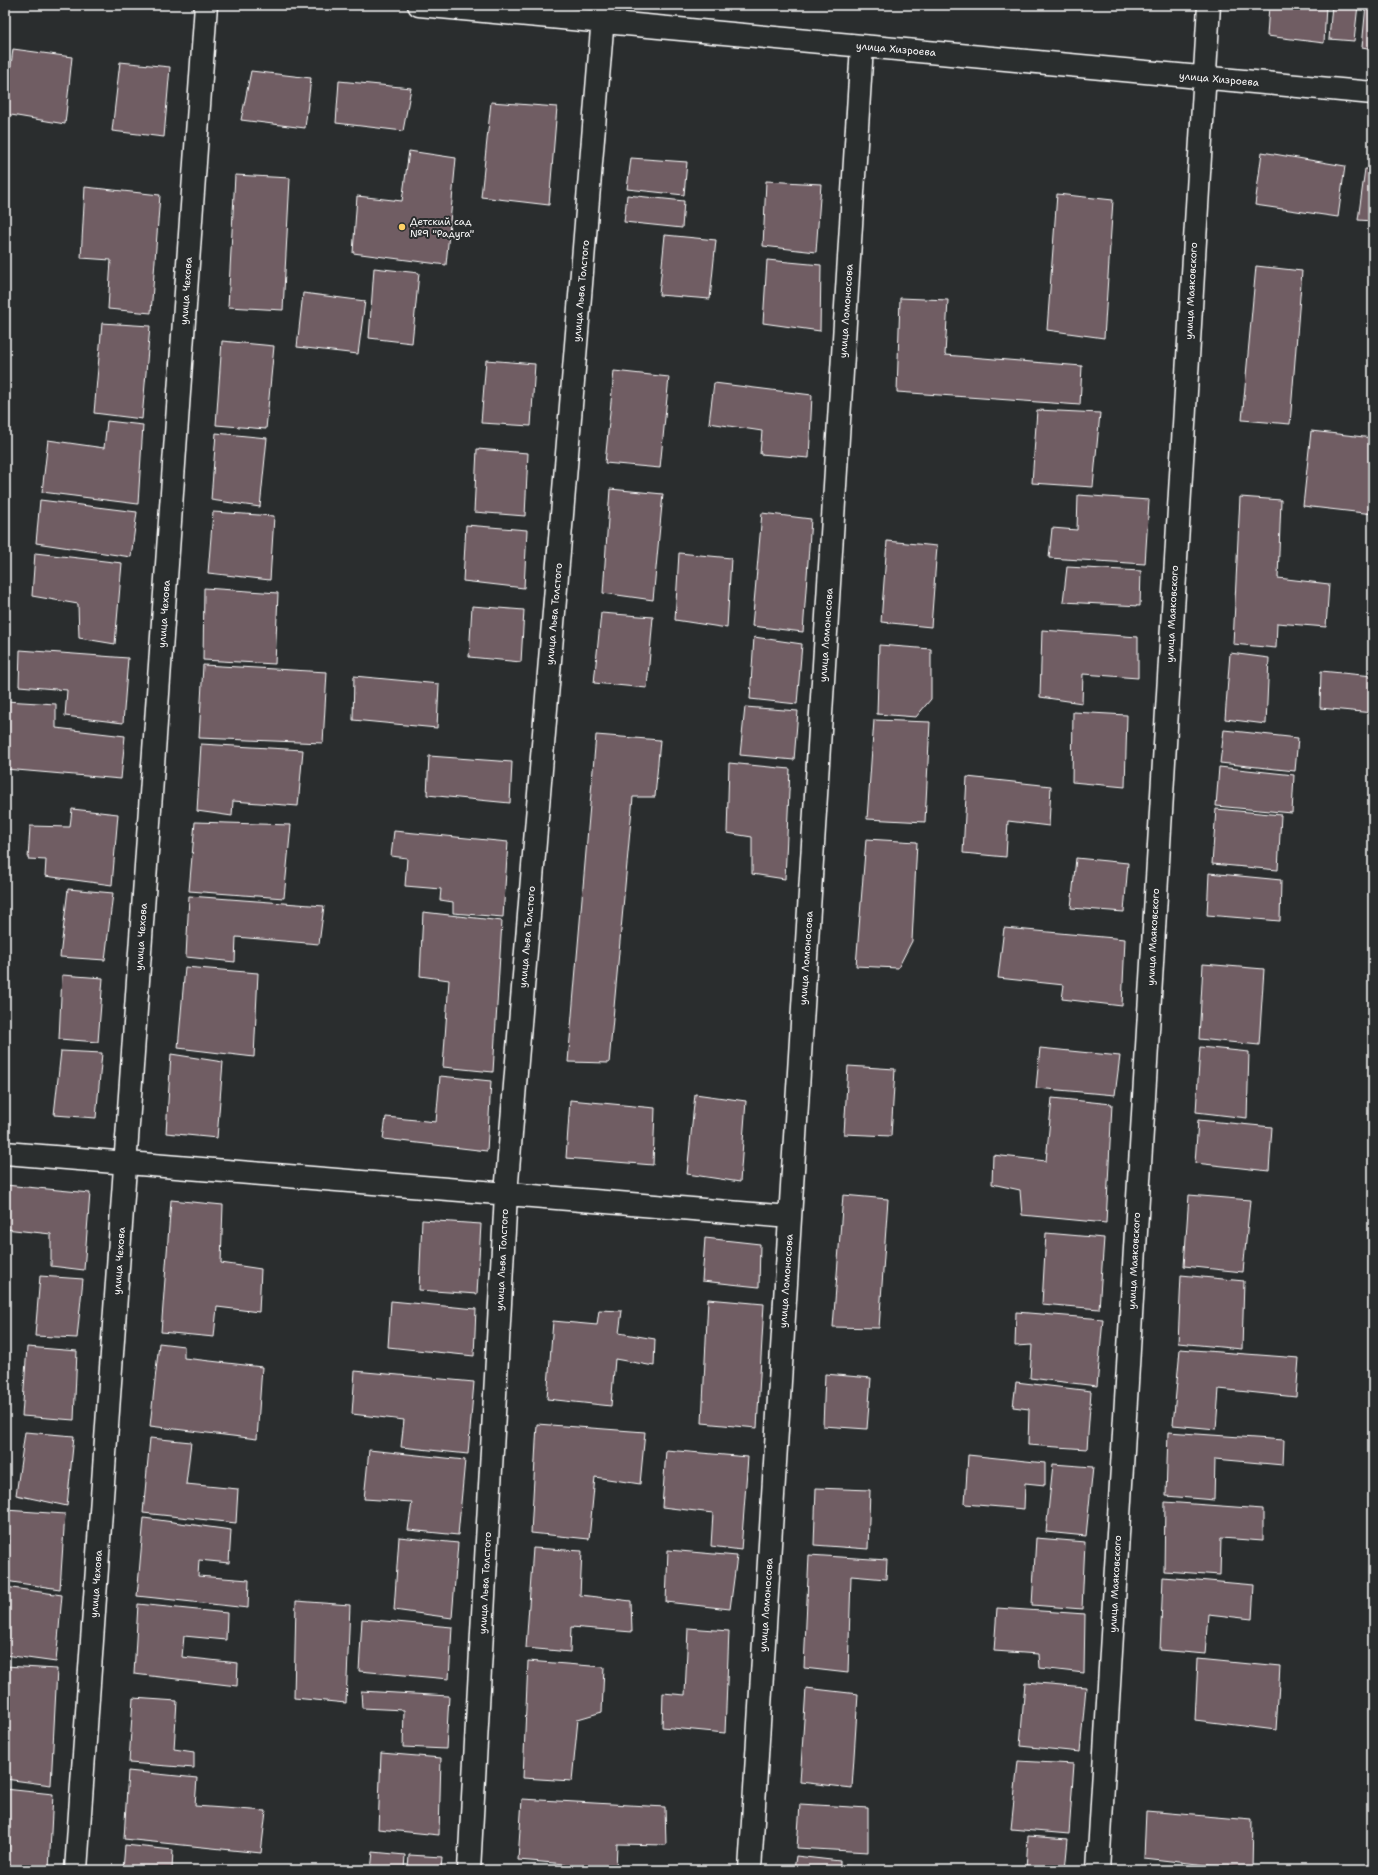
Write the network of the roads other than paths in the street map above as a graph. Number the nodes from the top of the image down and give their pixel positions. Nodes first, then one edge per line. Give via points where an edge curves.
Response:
1 (206, 5) edge
2 (419, 5) edge
3 (1209, 5) edge
4 (604, 14) edge
5 (862, 46) junction
6 (1204, 78) junction
7 (1373, 93) edge
8 (5, 1154) edge
9 (125, 1163) junction
10 (506, 1194) junction
11 (790, 1217) junction
12 (76, 1870) edge
13 (469, 1870) edge
14 (750, 1870) edge
15 (1098, 1870) edge

1 - 9 street, улица Чехова
2 - 4 street, улица Хизроева
3 - 6 street, улица Маяковского
4 - 5 street, улица Хизроева
4 - 10 street, улица Льва Толстого
5 - 6 street, улица Хизроева
5 - 11 street, улица Ломоносова
6 - 7 street, улица Хизроева
6 - 15 street, улица Маяковского
8 - 9 street
9 - 10 street
9 - 12 street, улица Чехова
10 - 11 street
10 - 13 street, улица Льва Толстого
11 - 14 street, улица Ломоносова

